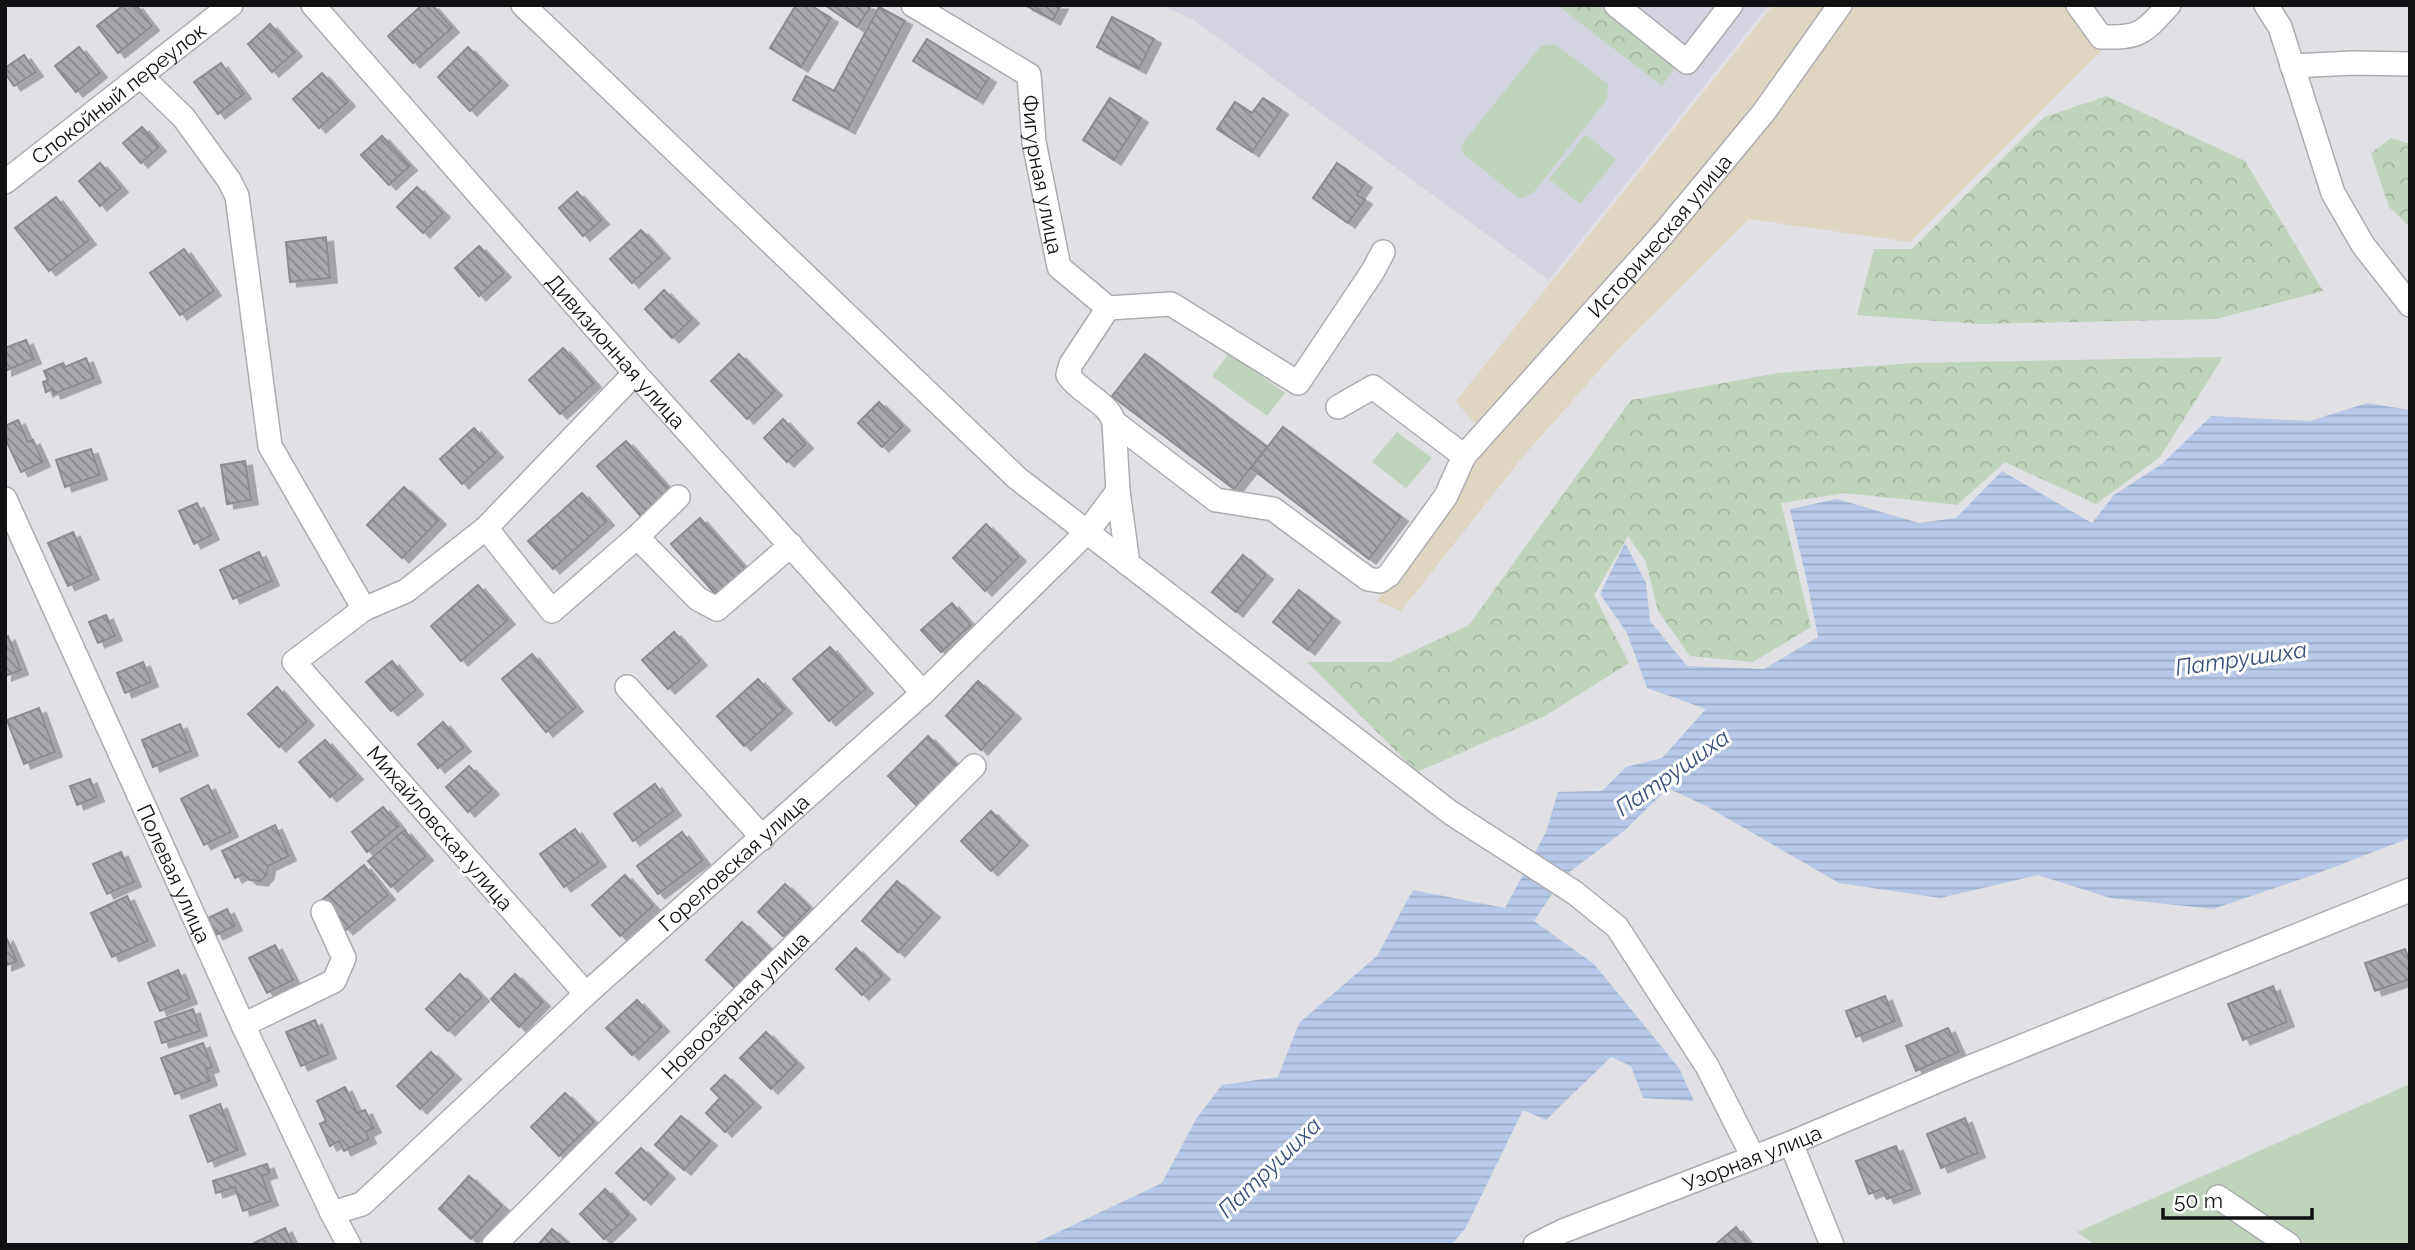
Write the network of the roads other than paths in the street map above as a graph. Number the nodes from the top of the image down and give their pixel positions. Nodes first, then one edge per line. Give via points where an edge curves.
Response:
1 (230, 5) edge
2 (313, 5) edge
3 (523, 5) edge
4 (913, 5) edge
5 (1616, 5) edge
6 (1731, 5) edge
7 (1840, 5) edge
8 (2078, 5) edge
9 (2169, 5) edge
10 (2266, 5) edge
11 (2410, 64) edge
12 (2292, 66) junction
13 (141, 76) junction
14 (5, 182) edge
15 (1384, 252) dead end
16 (2410, 305) edge
17 (1108, 308) junction
18 (635, 373) junction
19 (1338, 407) dead end
20 (1114, 422) junction
21 (1464, 456) junction
22 (1118, 491) junction
23 (678, 497) dead end
24 (5, 499) edge
25 (486, 528) junction
26 (1087, 531) junction
27 (637, 537) junction
28 (791, 545) junction
29 (1128, 564) junction
30 (364, 609) junction
31 (627, 687) dead end
32 (923, 693) junction
33 (974, 766) dead end
34 (763, 838) junction
35 (2410, 890) edge
36 (323, 912) dead end
37 (586, 994) junction
38 (243, 1026) junction
39 (1791, 1143) junction
40 (1753, 1157) junction
41 (2218, 1197) dead end
42 (332, 1213) junction
43 (349, 1245) edge
44 (494, 1245) edge
45 (1535, 1245) edge
46 (1832, 1245) edge
47 (2289, 1245) edge

1 - 13 street, Спокойный переулок
2 - 18 street, Дивизионная улица
3 - 26 street via 1017,478
4 - 17 street, Фигурная улица via 1029,75 1034,142 1059,267
5 - 6 street via 1687,62
7 - 21 street, Историческая улица via 1764,112 1663,234
8 - 9 street via 2101,37 2124,38 2146,31
10 - 12 street via 2280,27
11 - 12 street
12 - 16 street via 2333,193 2363,245
13 - 14 street, Спокойный переулок
13 - 30 street via 184,118 237,196 270,446
15 - 17 street via 1298,383 1171,304
17 - 20 street via 1068,376 1111,413
18 - 25 street
18 - 28 street, Дивизионная улица
19 - 21 street via 1373,387
20 - 21 street, Историческая улица via 1216,500 1273,509 1368,579 1380,581 1439,506
20 - 22 street
22 - 26 street, Гореловская улица
22 - 29 street
23 - 27 street
24 - 38 street, Полевая улица
25 - 27 street via 552,611
25 - 30 street via 406,592
26 - 29 street
26 - 32 street, Гореловская улица
27 - 28 street via 698,599 717,609
28 - 32 street, Дивизионная улица
29 - 40 street via 1451,813 1575,893 1617,927 1707,1066
30 - 37 street, Михайловская улица via 294,662
31 - 34 street
32 - 34 street, Гореловская улица
33 - 44 street, Новоозёрная улица
34 - 37 street, Гореловская улица
35 - 39 street, Узорная улица
36 - 38 street via 344,958 334,981
37 - 42 street, Гореловская улица via 362,1204
38 - 42 street, Полевая улица
39 - 40 street, Узорная улица
39 - 46 street
40 - 45 street, Узорная улица
41 - 47 street
42 - 43 street, Полевая улица

